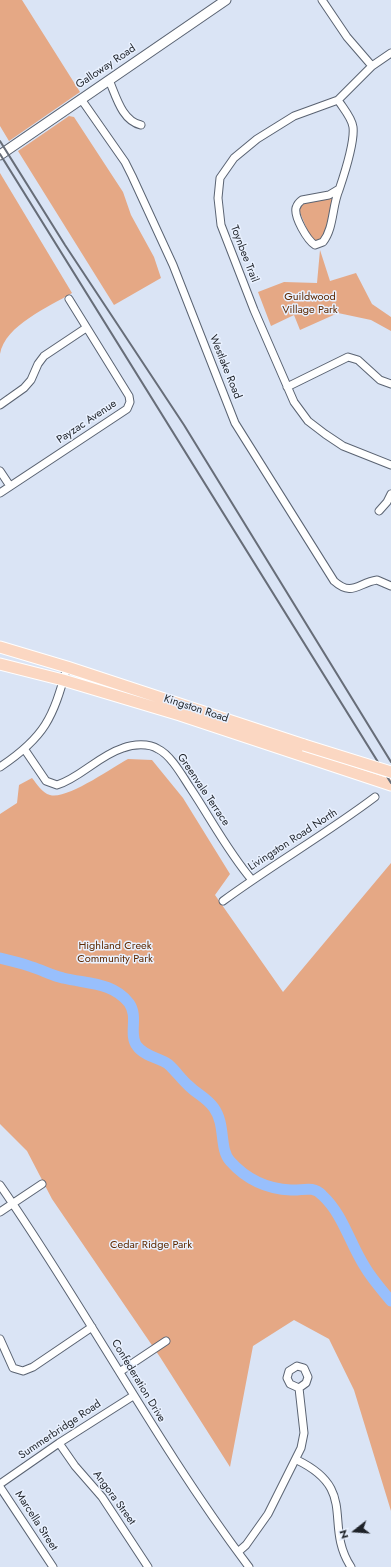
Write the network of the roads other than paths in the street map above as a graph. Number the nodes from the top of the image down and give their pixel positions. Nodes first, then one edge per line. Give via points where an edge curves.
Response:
1 (226, 0) edge
2 (322, 0) edge
3 (391, 53) edge
4 (372, 66) junction
5 (109, 80) junction
6 (81, 99) junction
7 (338, 100) junction
8 (141, 125) dead end
9 (0, 155) edge
10 (339, 189) junction
11 (69, 299) dead end
12 (86, 328) junction
13 (391, 384) edge
14 (287, 387) junction
15 (0, 405) edge
16 (391, 465) edge
17 (0, 471) edge
18 (10, 486) junction
19 (0, 493) edge
20 (391, 494) edge
21 (379, 511) dead end
22 (391, 586) edge
23 (0, 647) edge
24 (0, 664) edge
25 (67, 667) junction
26 (63, 680) junction
27 (25, 750) junction
28 (0, 767) edge
29 (391, 772) edge
30 (391, 785) edge
31 (375, 797) dead end
32 (252, 880) junction
33 (222, 901) dead end
34 (42, 1184) dead end
35 (0, 1185) edge
36 (12, 1204) junction
37 (0, 1212) edge
38 (92, 1327) junction
39 (0, 1339) edge
40 (166, 1340) dead end
41 (121, 1371) junction
42 (299, 1388) dead end
43 (133, 1396) junction
44 (59, 1443) junction
45 (296, 1460) junction
46 (0, 1485) edge
47 (238, 1552) junction
48 (53, 1567) edge
49 (148, 1567) edge
50 (249, 1567) edge
51 (351, 1567) edge

1 - 5 street, Galloway Road
2 - 4 street
3 - 4 street, Toynbee Trail
4 - 7 street, Toynbee Trail
5 - 6 street, Galloway Road
5 - 8 street via 126,116 130,121
6 - 9 street, Galloway Road
6 - 22 street, Westlake Road via 132,176 173,265 235,423 330,574 337,584 346,588 357,588 377,580
7 - 10 street via 353,128
7 - 14 street, Toynbee Trail via 294,116 257,139 234,158 220,178 218,198 221,224
10 - 10 street via 329,195 302,200 296,206 296,212 310,242 314,244 326,239
11 - 12 street
12 - 15 street via 44,356 24,388
12 - 18 street, Payzac Avenue via 129,396 129,405 127,409
13 - 14 street via 380,380 358,360 348,357
14 - 16 street, Toynbee Trail via 308,421 324,434 343,446
17 - 18 street
18 - 19 street, Payzac Avenue
20 - 21 street
23 - 25 main road, Kingston Road
24 - 26 main road, Kingston Road
25 - 26 street
25 - 29 main road, Kingston Road, bridge
26 - 27 street via 45,728
26 - 30 main road, Kingston Road via 180,715
27 - 28 street
27 - 32 street, Greenvale Terrace via 46,781 57,785 103,756 124,747 142,745 158,748 180,772 228,848
31 - 32 street, Livingston Road North via 341,823
32 - 33 street, Livingston Road North
34 - 36 street
35 - 36 street, Confederation Drive
36 - 37 street
36 - 38 street, Confederation Drive
38 - 39 street via 23,1372 13,1368
38 - 41 street, Confederation Drive
40 - 41 street
41 - 43 street, Confederation Drive
42 - 45 street via 304,1433 302,1448
43 - 44 street, Summerbridge Road
43 - 47 street, Confederation Drive
44 - 46 street, Summerbridge Road
44 - 49 street, Angora Street via 102,1497
45 - 47 street via 268,1514
45 - 51 street via 322,1476 332,1490 337,1505 339,1541
46 - 48 street, Marcella Street
47 - 50 street, Confederation Drive

